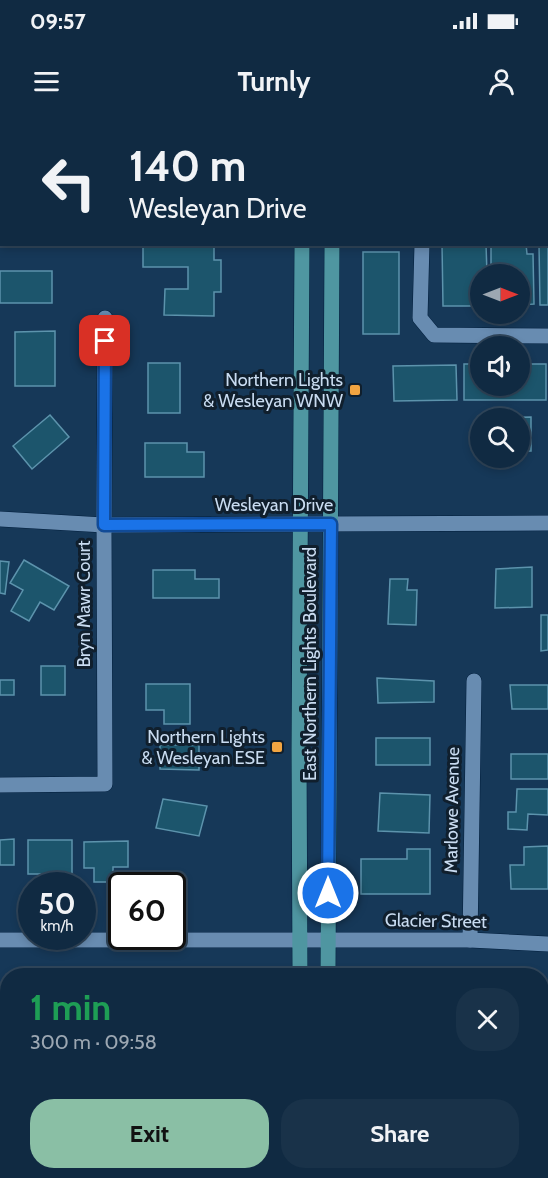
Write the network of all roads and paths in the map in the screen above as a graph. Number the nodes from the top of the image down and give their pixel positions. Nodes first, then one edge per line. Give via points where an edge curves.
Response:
1 (302, 246) edge
2 (332, 246) edge
3 (422, 246) edge
4 (105, 318) dead end
5 (548, 336) edge
6 (0, 519) edge
7 (548, 523) edge
8 (300, 524) junction
9 (331, 524) junction
10 (104, 525) junction
11 (474, 681) dead end
12 (0, 785) edge
13 (0, 940) edge
14 (300, 940) junction
15 (328, 940) junction
16 (470, 940) junction
17 (548, 944) edge
18 (300, 968) edge
19 (328, 968) edge

1 - 8 main road, East Northern Lights Boulevard
2 - 9 main road, East Northern Lights Boulevard
3 - 5 street via 420,318 434,335
4 - 10 street, Bryn Mawr Court
6 - 10 street, Wesleyan Drive
7 - 9 street, Wesleyan Drive
8 - 9 street, Wesleyan Drive
8 - 10 street, Wesleyan Drive
8 - 14 main road, East Northern Lights Boulevard
9 - 15 main road, East Northern Lights Boulevard
10 - 12 street, Bryn Mawr Court via 105,784
11 - 16 street, Marlowe Avenue
13 - 14 street, Glacier Street
14 - 15 street, Glacier Street
14 - 18 main road, East Northern Lights Boulevard
15 - 16 street, Glacier Street
15 - 19 main road, East Northern Lights Boulevard
16 - 17 street, Glacier Street

